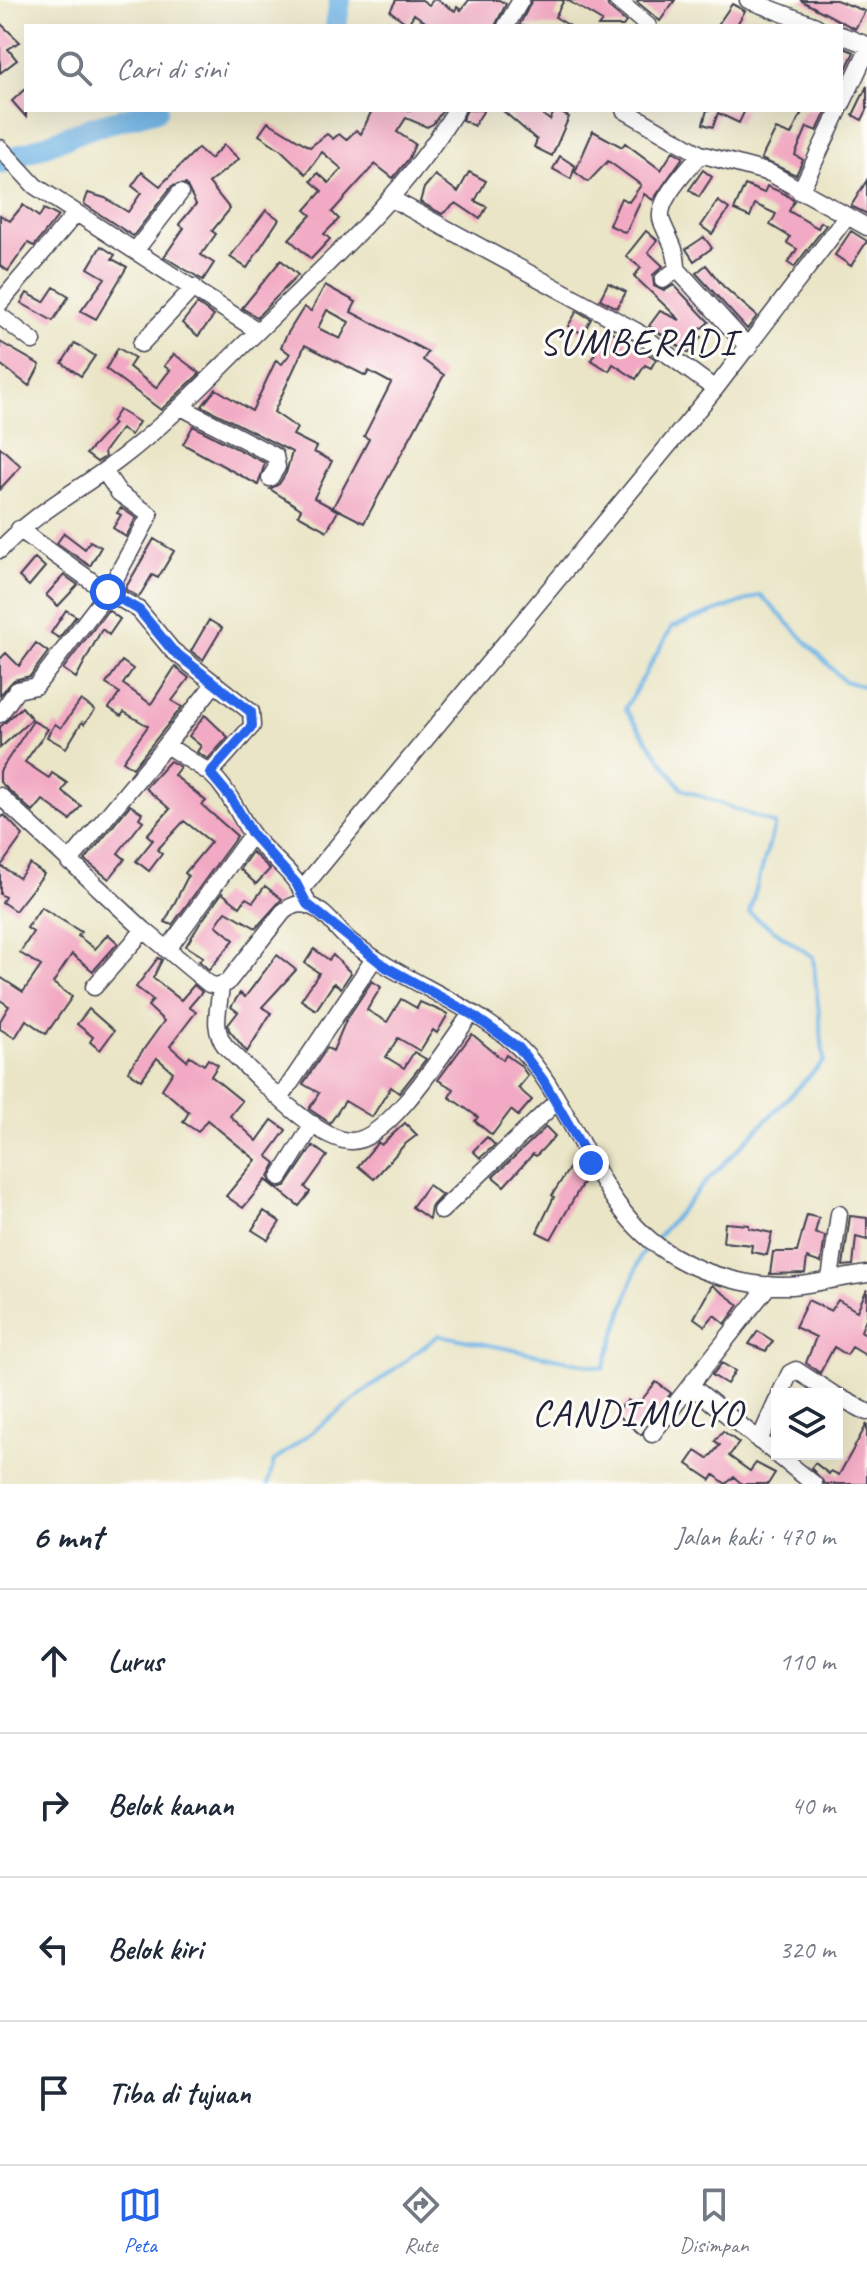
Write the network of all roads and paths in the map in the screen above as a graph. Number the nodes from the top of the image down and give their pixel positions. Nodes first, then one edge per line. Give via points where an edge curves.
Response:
1 (521, 0) edge
2 (617, 0) edge
3 (748, 0) edge
4 (507, 24) edge
5 (646, 24) edge
6 (811, 24) edge
7 (843, 36) edge
8 (867, 48) edge
9 (843, 101) edge
10 (454, 112) edge
11 (627, 112) edge
12 (838, 112) edge
13 (0, 148) edge
14 (700, 154) junction
15 (800, 192) junction
16 (180, 193) dead end
17 (390, 198) junction
18 (76, 213) junction
19 (847, 216) junction
20 (867, 227) edge
21 (135, 251) junction
22 (677, 269) junction
23 (663, 280) dead end
24 (194, 287) junction
25 (0, 303) edge
26 (0, 316) edge
27 (258, 331) junction
28 (33, 341) dead end
29 (141, 344) dead end
30 (749, 348) junction
31 (715, 389) junction
32 (181, 407) junction
33 (104, 471) junction
34 (270, 478) dead end
35 (19, 529) junction
36 (0, 550) edge
37 (108, 592) junction
38 (215, 683) junction
39 (0, 714) edge
40 (166, 745) junction
41 (210, 773) junction
42 (0, 796) edge
43 (252, 834) junction
44 (69, 862) junction
45 (304, 897) junction
46 (144, 930) junction
47 (167, 950) junction
48 (374, 959) junction
49 (221, 986) junction
50 (94, 987) dead end
51 (471, 1014) junction
52 (281, 1097) junction
53 (556, 1102) junction
54 (313, 1124) junction
55 (280, 1177) dead end
56 (441, 1211) dead end
57 (839, 1214) dead end
58 (867, 1274) edge
59 (830, 1279) junction
60 (769, 1285) junction
61 (690, 1385) junction
62 (783, 1388) edge
63 (824, 1388) edge
64 (843, 1399) edge
65 (867, 1412) edge
66 (771, 1414) edge
67 (652, 1434) dead end
68 (759, 1441) junction
69 (814, 1484) edge

1 - 4 street
2 - 5 street
3 - 6 street
7 - 8 street
8 - 9 street
10 - 17 street
11 - 14 street
12 - 15 street
13 - 18 street via 35,186
14 - 15 street via 770,173
14 - 22 street via 662,206 660,220 675,245
15 - 19 street
16 - 21 street
17 - 27 street
17 - 31 street via 636,331
18 - 21 street
18 - 25 street
19 - 20 street
19 - 30 street
21 - 24 street
22 - 23 street
22 - 30 street
24 - 27 street
24 - 29 street
26 - 28 street
27 - 32 street
30 - 31 street
31 - 45 street
32 - 33 street
32 - 34 street via 275,456 277,467
33 - 35 street
33 - 37 street via 119,493 150,515
35 - 36 street
35 - 37 street
37 - 38 street via 139,610 172,650
37 - 39 street via 36,686 17,690
38 - 40 street
38 - 41 street via 248,708 254,719
40 - 41 street
40 - 44 street
41 - 43 street
42 - 44 street
43 - 45 street
43 - 47 street
44 - 46 street
45 - 48 street
45 - 49 street via 283,912
46 - 47 street
46 - 50 street
47 - 49 street via 202,979
48 - 51 street
48 - 52 street
49 - 52 street via 217,1036
51 - 53 street via 519,1048
51 - 54 street via 419,1085 372,1132 354,1142
52 - 54 street
53 - 56 street
53 - 60 street via 591,1163 660,1248 715,1273
54 - 55 street
57 - 59 street
58 - 59 street
59 - 60 street
60 - 61 street
61 - 67 street
61 - 68 street
62 - 63 street via 796,1370
64 - 65 street
66 - 68 street
68 - 69 street

